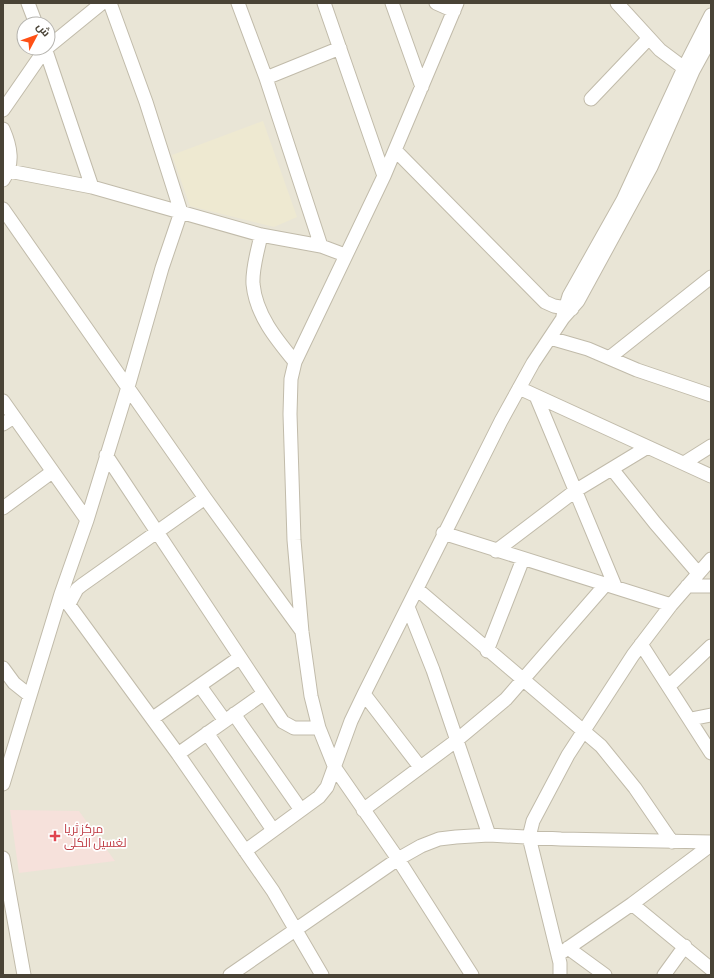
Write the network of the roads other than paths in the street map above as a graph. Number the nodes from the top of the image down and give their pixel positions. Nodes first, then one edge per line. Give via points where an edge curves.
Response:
1 (28, 3) edge
2 (102, 3) edge
3 (110, 3) edge
4 (238, 3) edge
5 (324, 3) edge
6 (392, 3) edge
7 (436, 3) edge
8 (617, 3) edge
9 (455, 7) edge
10 (711, 15) edge
11 (33, 16) edge
12 (649, 38) junction
13 (711, 38) edge
14 (56, 40) edge
15 (340, 48) junction
16 (40, 56) edge
17 (49, 56) edge
18 (684, 68) junction
19 (266, 78) junction
20 (422, 87) junction
21 (591, 100) dead end
22 (3, 110) edge
23 (3, 129) edge
24 (396, 150) junction
25 (6, 176) edge
26 (384, 176) junction
27 (92, 187) junction
28 (3, 209) edge
29 (181, 212) junction
30 (261, 235) junction
31 (321, 246) junction
32 (346, 255) junction
33 (711, 277) edge
34 (567, 312) junction
35 (550, 338) junction
36 (609, 358) junction
37 (295, 362) junction
38 (128, 387) junction
39 (519, 388) junction
40 (711, 395) edge
41 (536, 396) junction
42 (3, 401) edge
43 (8, 421) edge
44 (711, 446) edge
45 (646, 448) junction
46 (106, 455) junction
47 (684, 463) junction
48 (612, 469) junction
49 (52, 472) junction
50 (711, 476) edge
51 (575, 491) junction
52 (205, 498) junction
53 (3, 508) edge
54 (87, 520) junction
55 (157, 531) junction
56 (443, 533) junction
57 (496, 551) junction
58 (522, 559) junction
59 (711, 559) edge
60 (698, 573) junction
61 (610, 585) junction
62 (687, 586) junction
63 (711, 586) edge
64 (417, 589) junction
65 (65, 599) junction
66 (671, 605) junction
67 (408, 607) junction
68 (302, 632) junction
69 (641, 644) junction
70 (711, 646) edge
71 (488, 651) junction
72 (239, 658) junction
73 (3, 668) edge
74 (523, 680) junction
75 (200, 686) junction
76 (669, 686) junction
77 (263, 694) junction
78 (364, 694) junction
79 (29, 695) junction
80 (711, 715) edge
81 (153, 718) junction
82 (230, 718) junction
83 (691, 719) junction
84 (319, 728) junction
85 (584, 731) junction
86 (207, 733) junction
87 (457, 740) junction
88 (711, 753) edge
89 (178, 754) junction
90 (420, 767) junction
91 (335, 768) junction
92 (3, 784) edge
93 (301, 810) junction
94 (364, 810) junction
95 (273, 830) junction
96 (489, 835) junction
97 (529, 837) junction
98 (672, 842) junction
99 (711, 842) edge
100 (711, 845) edge
101 (245, 851) junction
102 (3, 858) edge
103 (398, 859) junction
104 (6, 897) edge
105 (632, 904) junction
106 (297, 930) junction
107 (685, 946) junction
108 (563, 952) junction
109 (711, 969) edge
110 (558, 974) edge
111 (24, 975) edge
112 (230, 975) edge
113 (322, 975) edge
114 (472, 975) edge
115 (605, 975) edge
116 (664, 975) edge

1 - 11 street
2 - 14 street
3 - 29 street via 146,102
4 - 19 street
5 - 15 street
6 - 20 street
7 - 9 street
8 - 12 street
9 - 20 street
10 - 18 street
12 - 18 street via 664,54
12 - 21 street
13 - 34 street via 693,71 651,167 597,268
15 - 19 street
15 - 26 street
16 - 22 street
17 - 27 street
18 - 34 street via 636,174 569,296
19 - 31 street
20 - 24 street
23 - 25 street via 10,149
24 - 26 street
24 - 34 street via 545,302
25 - 27 street
26 - 32 street
27 - 29 street
28 - 38 street
29 - 30 street
29 - 38 street
30 - 31 street
30 - 37 street via 253,283 257,304 276,340
31 - 32 street
32 - 37 street
33 - 36 street
34 - 35 street
35 - 36 street
35 - 39 street
36 - 40 street
37 - 68 street via 291,379 291,484
38 - 46 street
38 - 52 street
39 - 41 street
39 - 56 street
41 - 45 street
41 - 51 street
42 - 43 street
43 - 49 street
44 - 47 street
45 - 47 street
45 - 48 street
46 - 54 street
46 - 55 street
47 - 50 street
48 - 51 street
48 - 60 street
49 - 53 street
49 - 54 street
51 - 57 street
51 - 61 street
52 - 55 street
52 - 68 street
54 - 65 street
55 - 65 street
55 - 72 street
56 - 57 street
56 - 64 street
57 - 58 street
58 - 61 street
58 - 71 street
59 - 60 street
60 - 62 street
61 - 66 street
61 - 74 street
62 - 63 street
62 - 66 street
64 - 67 street
64 - 71 street
65 - 79 street
65 - 81 street
66 - 69 street
67 - 78 street
67 - 87 street
68 - 84 street via 311,696
69 - 76 street
69 - 85 street
70 - 76 street
71 - 74 street
72 - 75 street
72 - 77 street
73 - 79 street via 14,683
74 - 85 street
74 - 87 street via 506,699
75 - 81 street
75 - 82 street
76 - 83 street
77 - 82 street
77 - 84 street via 288,726
78 - 90 street
78 - 91 street via 342,743
79 - 92 street
80 - 83 street
81 - 89 street
82 - 86 street
82 - 93 street
83 - 88 street
84 - 91 street
85 - 97 street via 568,755 533,821
85 - 98 street via 601,746 635,788
86 - 89 street
86 - 95 street
87 - 90 street
87 - 96 street
89 - 101 street
90 - 94 street
91 - 93 street via 324,792
91 - 94 street
93 - 95 street
94 - 103 street
95 - 101 street
96 - 97 street
96 - 103 street via 439,839
97 - 98 street
97 - 108 street
98 - 99 street
100 - 105 street
101 - 106 street
102 - 104 street
103 - 106 street
103 - 114 street
104 - 111 street
105 - 107 street
105 - 108 street
106 - 112 street
106 - 113 street
107 - 109 street
107 - 116 street
108 - 110 street
108 - 115 street

